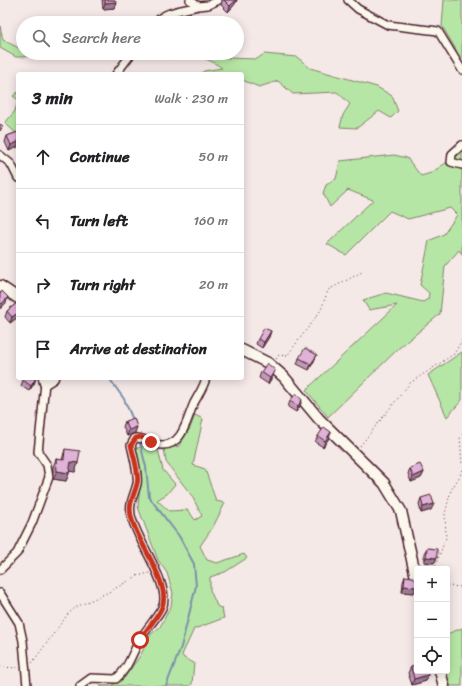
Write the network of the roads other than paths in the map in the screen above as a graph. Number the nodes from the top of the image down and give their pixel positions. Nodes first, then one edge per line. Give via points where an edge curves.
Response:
1 (190, 0) edge
2 (219, 0) edge
3 (348, 0) edge
4 (198, 6) junction
5 (164, 16) edge
6 (127, 60) edge
7 (462, 70) edge
8 (118, 72) edge
9 (462, 145) edge
10 (0, 155) edge
11 (462, 165) edge
12 (16, 174) edge
13 (0, 286) edge
14 (16, 297) edge
15 (244, 351) edge
16 (47, 380) edge
17 (205, 380) edge
18 (414, 569) edge
19 (0, 570) edge
20 (0, 593) edge
21 (441, 674) edge
22 (27, 686) edge
23 (80, 686) edge
24 (444, 686) edge

1 - 4 street
2 - 4 street
3 - 7 street via 358,10 388,25 438,31
4 - 5 street
6 - 8 street
9 - 11 street via 452,154 451,162
10 - 12 street via 11,164
13 - 14 street
15 - 18 street via 268,363 319,419 384,483 401,511
16 - 19 street via 38,452 47,465 49,477 32,523 17,553
17 - 23 street via 185,427 176,439 170,444 162,445 141,437 136,438 131,445 138,475 131,499 131,517 135,530 153,562 164,599 162,608 140,640 125,672 116,679 91,678
20 - 22 street via 19,623
21 - 24 street

